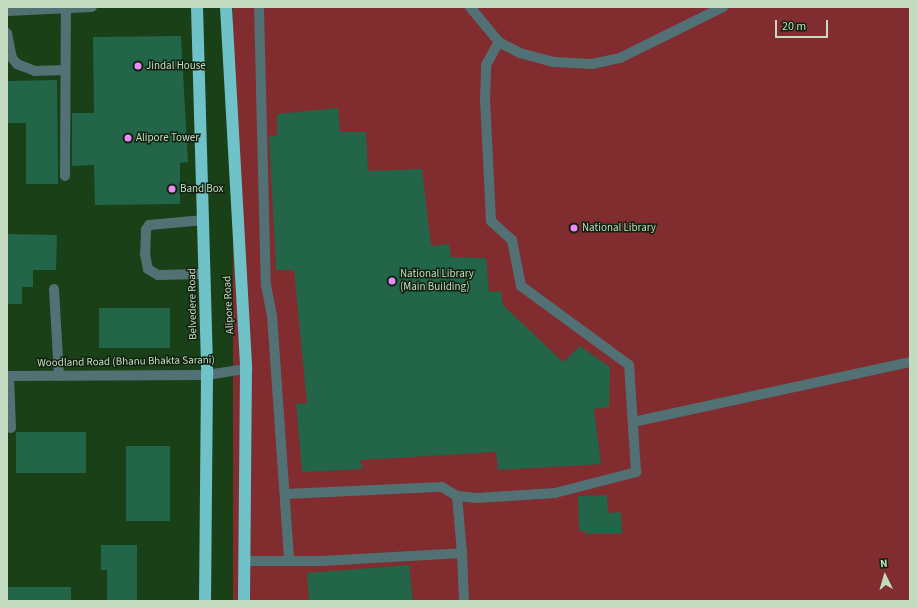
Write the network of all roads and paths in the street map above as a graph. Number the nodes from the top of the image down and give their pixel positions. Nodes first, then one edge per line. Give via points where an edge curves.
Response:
1 (92, 7) edge
2 (197, 7) edge
3 (226, 7) edge
4 (259, 7) edge
5 (470, 7) edge
6 (723, 7) edge
7 (66, 9) junction
8 (7, 11) edge
9 (7, 33) edge
10 (499, 42) junction
11 (66, 70) junction
12 (65, 176) dead end
13 (204, 220) junction
14 (205, 274) junction
15 (54, 289) dead end
16 (910, 362) edge
17 (246, 369) junction
18 (207, 375) junction
19 (8, 376) edge
20 (59, 376) junction
21 (633, 422) junction
22 (11, 428) dead end
23 (285, 494) junction
24 (457, 496) junction
25 (462, 553) junction
26 (289, 559) junction
27 (244, 561) junction
28 (205, 601) edge
29 (244, 601) edge
30 (464, 601) edge

1 - 7 street
2 - 13 highway, Belvedere Road
3 - 17 highway, Alipore Road
4 - 23 street via 266,285 272,315
5 - 10 street
6 - 10 street via 620,58 592,64 554,62 520,53
7 - 8 street
7 - 11 street
9 - 11 street via 12,58 17,64 35,71
10 - 21 street via 486,65 491,222 512,240 520,286 629,365
11 - 12 street
13 - 14 highway, Belvedere Road
13 - 14 street via 152,223 146,230 145,254 148,269 158,275
14 - 18 highway, Belvedere Road
15 - 20 street
16 - 21 street
17 - 18 street, Woodland Road (Bhanu Bhakta Sarani)
17 - 27 highway, Alipore Road
18 - 20 street, Woodland Road (Bhanu Bhakta Sarani)
18 - 28 highway, Belvedere Road
19 - 20 street, Woodland Road (Bhanu Bhakta Sarani)
19 - 22 street
21 - 24 street via 636,472 554,493 477,498
23 - 24 street via 442,487
23 - 26 street
24 - 25 street
25 - 26 street via 321,561
25 - 30 street
26 - 27 street
27 - 29 highway, Alipore Road

